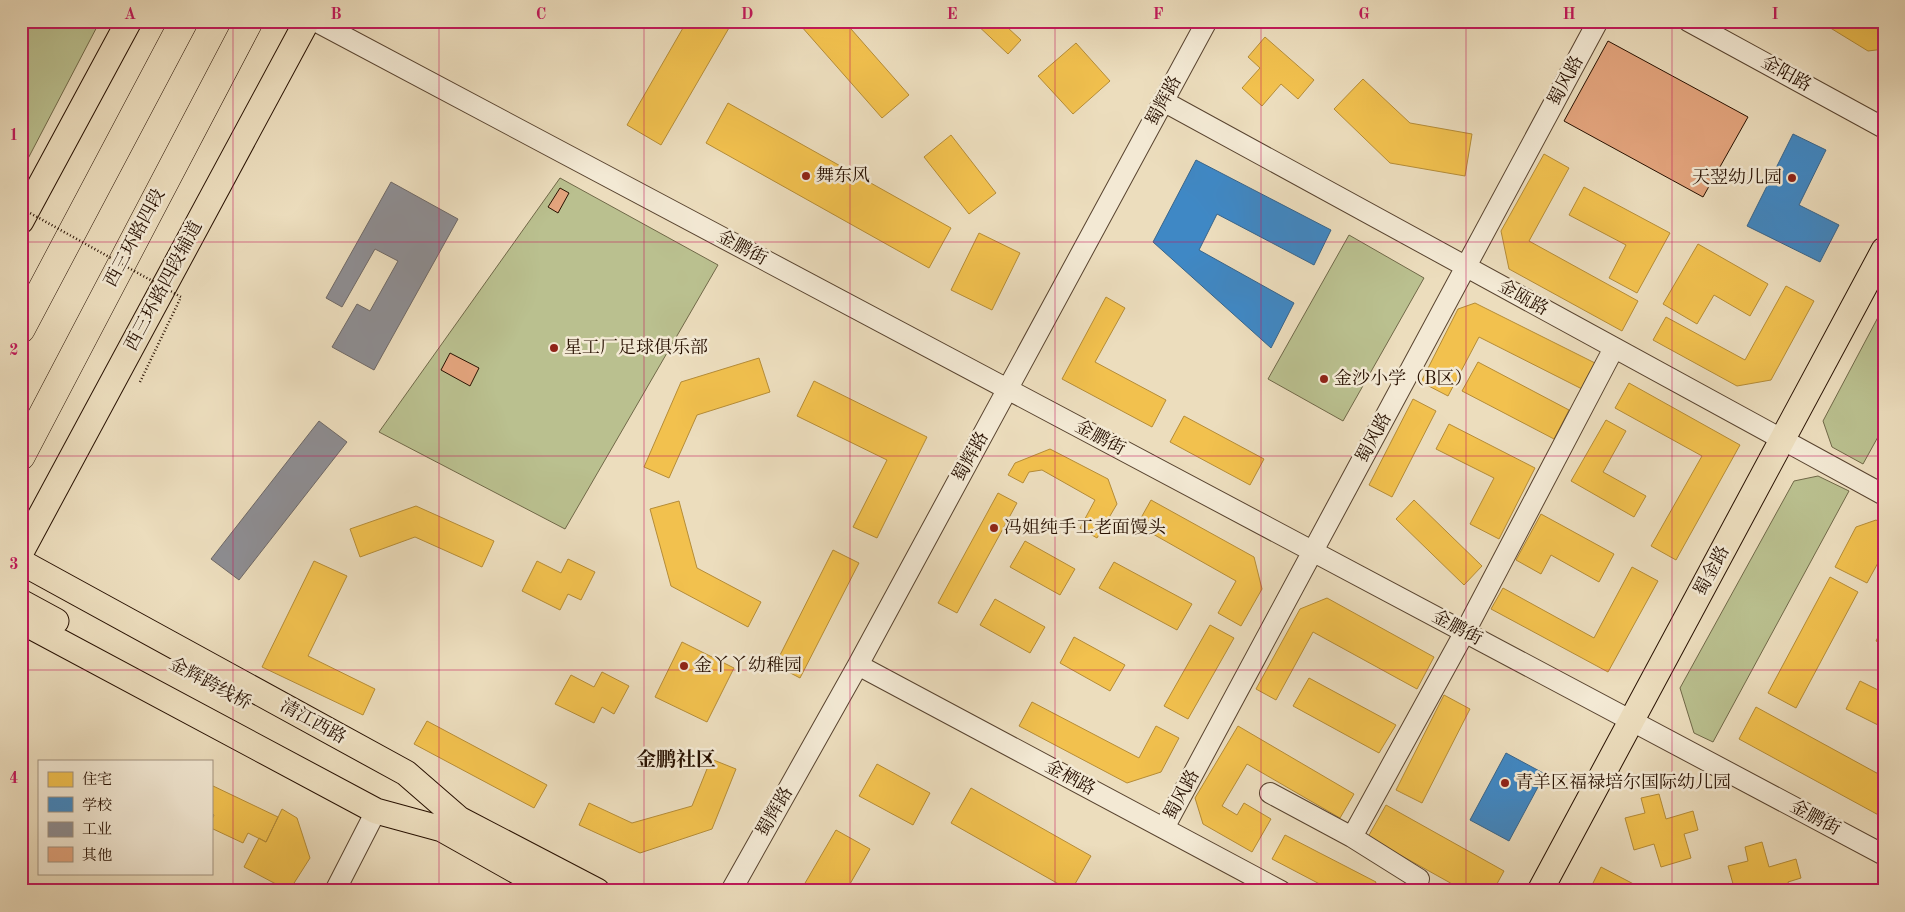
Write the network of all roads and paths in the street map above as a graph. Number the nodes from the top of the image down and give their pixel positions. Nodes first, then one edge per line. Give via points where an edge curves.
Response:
1 (129, 21) edge
2 (184, 21) edge
3 (307, 21) edge
4 (315, 21) edge
5 (1207, 21) edge
6 (1598, 21) edge
7 (1688, 21) edge
8 (248, 24) edge
9 (1163, 101) junction
10 (1884, 128) edge
11 (21, 208) edge
12 (21, 221) edge
13 (1884, 250) edge
14 (1466, 267) junction
15 (21, 329) edge
16 (1614, 348) junction
17 (140, 382) dead end
18 (1008, 389) junction
19 (1782, 440) junction
20 (21, 456) edge
21 (1884, 495) edge
22 (1313, 551) junction
23 (21, 552) edge
24 (21, 562) edge
25 (21, 581) edge
26 (21, 602) edge
27 (21, 621) edge
28 (1465, 632) junction
29 (858, 666) junction
30 (1632, 720) junction
31 (1270, 793) dead end
32 (388, 800) junction
33 (450, 824) junction
34 (1164, 828) junction
35 (1352, 837) junction
36 (1884, 855) edge
37 (1419, 878) dead end
38 (335, 891) edge
39 (552, 891) edge
40 (597, 891) edge
41 (731, 891) edge
42 (1282, 891) edge
43 (1540, 891) edge

1 - 12 main road
2 - 15 highway
3 - 23 main road, 西三环路四段辅道
4 - 18 street, 金鹏街
5 - 9 street, 蜀辉路
6 - 14 street, 蜀风路
7 - 10 street, 金阳路
8 - 20 highway, 西三环路四段
9 - 14 street, 金瓯路
9 - 18 street, 蜀辉路
11 - 17 path, bridge via 181,297
13 - 19 main road, 蜀金路
14 - 16 street, 金瓯路
14 - 22 street, 蜀风路
16 - 19 street, 金瓯路
16 - 28 street
18 - 22 street, 金鹏街
18 - 29 street, 蜀辉路
19 - 21 street, 金瓯路
19 - 30 main road, 蜀金路
22 - 28 street, 金鹏街
22 - 34 street, 蜀风路
24 - 33 main road, 清江西路 via 406,773
25 - 32 main road, 金辉跨线桥
26 - 32 main road, 金辉跨线桥
27 - 32 main road
28 - 30 street, 金鹏街
28 - 35 street
29 - 34 street, 金栖路
29 - 41 street, 蜀辉路
30 - 36 street, 金鹏街
30 - 43 main road, 蜀金路
31 - 35 street
32 - 33 main road
32 - 38 street
33 - 39 main road, 清江西路
33 - 40 main road, 清江西路
34 - 42 street, 金栖路
35 - 37 street

